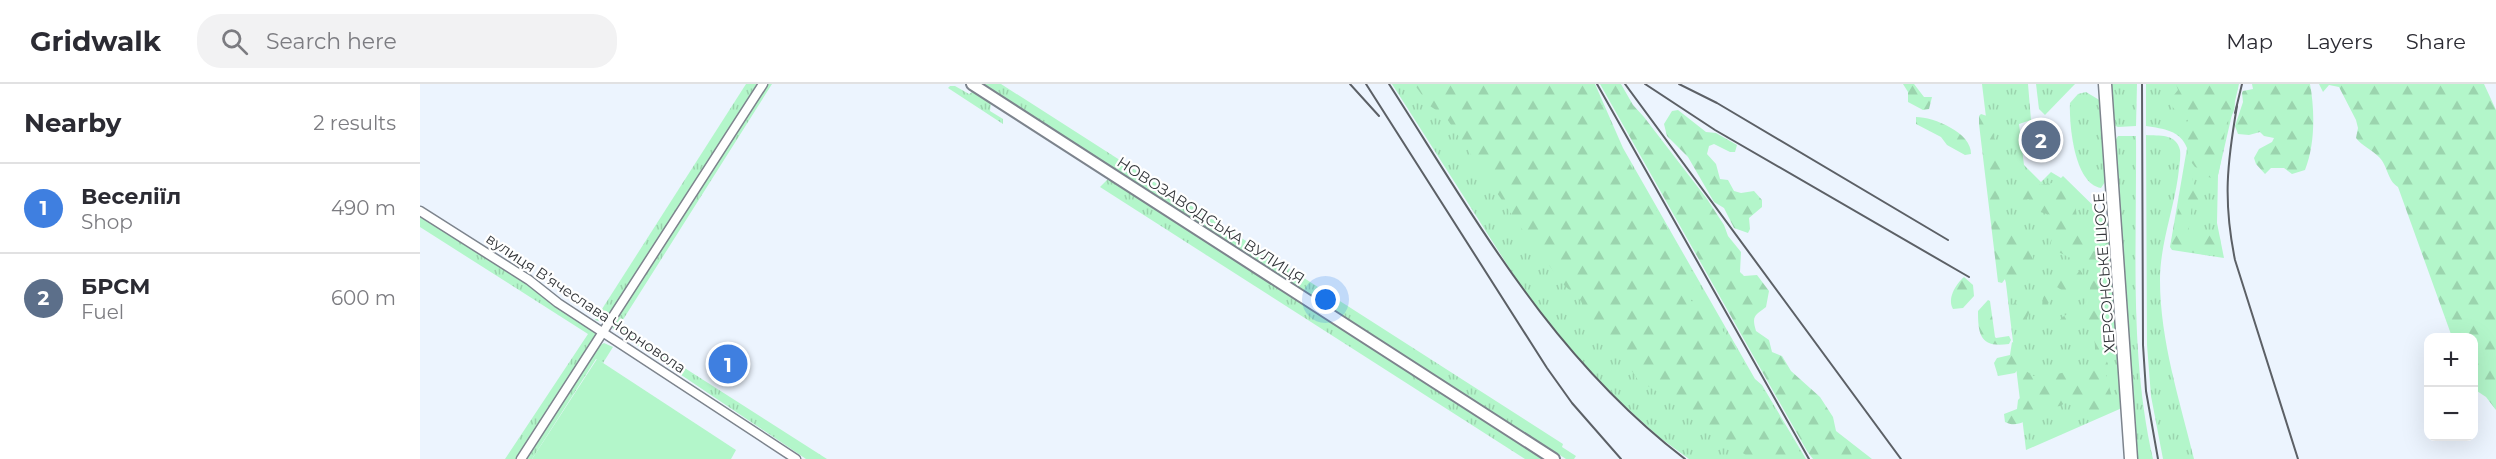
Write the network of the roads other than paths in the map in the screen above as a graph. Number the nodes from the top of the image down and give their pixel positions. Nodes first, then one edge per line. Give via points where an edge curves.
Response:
1 (763, 84) edge
2 (972, 84) edge
3 (2105, 84) edge
4 (420, 211) edge
5 (603, 332) junction
6 (521, 459) edge
7 (796, 459) edge
8 (1554, 459) edge
9 (2131, 459) edge

1 - 5 street
2 - 8 street, НОВОЗАВОДСЬКА ВУЛИЦЯ
3 - 9 main road, ХЕРСОНСЬКЕ ШОСЕ
4 - 5 street, вулиця Вʼячеслава Чорновола
5 - 6 street
5 - 7 street, вулиця Вʼячеслава Чорновола

